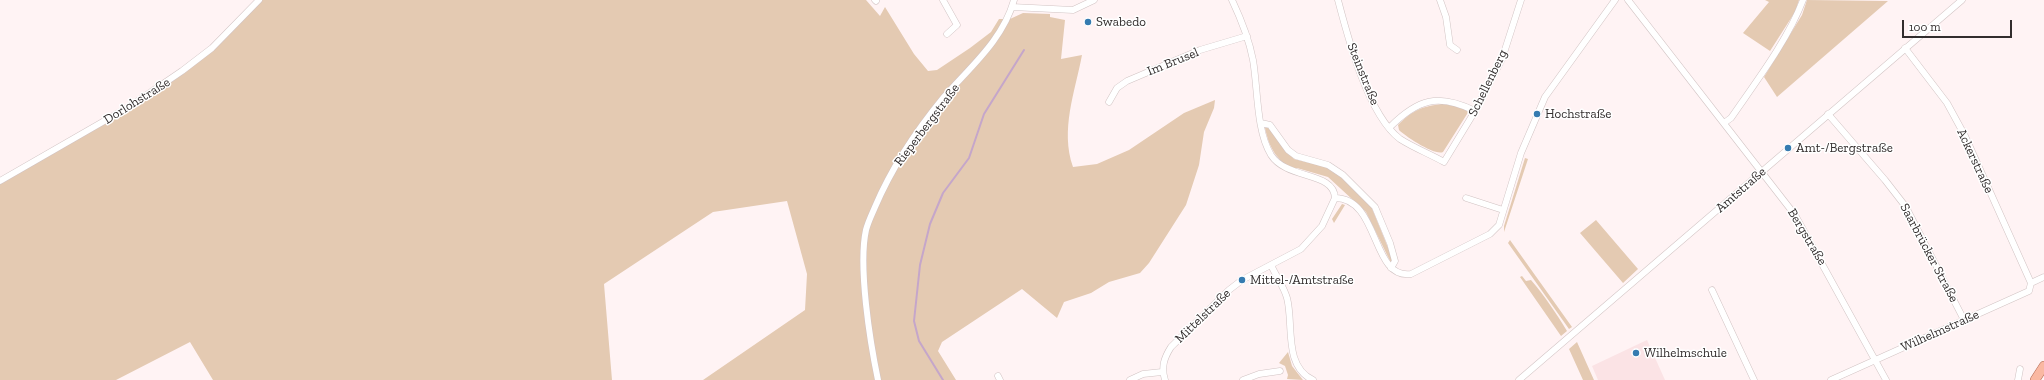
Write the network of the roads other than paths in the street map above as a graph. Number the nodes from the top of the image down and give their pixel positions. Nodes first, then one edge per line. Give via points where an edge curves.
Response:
1 (258, 0) edge
2 (943, 0) edge
3 (1014, 0) edge
4 (1094, 0) edge
5 (1232, 0) edge
6 (1338, 0) edge
7 (1440, 0) edge
8 (1521, 0) edge
9 (1615, 0) edge
10 (1628, 0) edge
11 (1803, 0) edge
12 (1962, 0) edge
13 (1012, 7) junction
14 (947, 34) dead end
15 (1247, 36) junction
16 (1905, 48) junction
17 (1457, 50) dead end
18 (1109, 102) dead end
19 (1475, 111) junction
20 (1828, 114) junction
21 (1261, 123) junction
22 (1724, 123) junction
23 (1390, 127) junction
24 (1444, 162) joint
25 (1762, 171) junction
26 (0, 182) edge
27 (1335, 198) junction
28 (1466, 198) dead end
29 (1503, 210) junction
30 (1271, 265) junction
31 (1391, 268) junction
32 (2044, 277) edge
33 (2031, 283) junction
34 (1712, 290) dead end
35 (1964, 320) junction
36 (1876, 360) junction
37 (2044, 366) edge
38 (2020, 369) dead end
39 (1280, 371) dead end
40 (1162, 372) junction
41 (878, 380) edge
42 (1130, 380) edge
43 (1165, 380) edge
44 (1243, 380) edge
45 (1313, 380) edge
46 (1519, 380) edge
47 (1754, 380) edge
48 (1831, 380) edge
49 (1886, 380) edge
50 (2018, 380) edge
51 (2035, 380) edge

1 - 26 street, Dorlohstraße via 212,48 182,71 132,105
2 - 14 street via 957,25
3 - 13 street, Rieperbergstraße
4 - 13 street via 1072,10
5 - 15 street
6 - 23 street, Steinstraße via 1346,32 1366,88
7 - 17 street via 1446,17 1450,45
8 - 19 street, Schellenberg via 1502,59
9 - 29 street via 1545,97 1521,153
10 - 22 street, Bergstraße
11 - 22 street via 1763,72 1731,118
12 - 16 street, Amtstraße
13 - 41 street, Rieperbergstraße via 1004,25 979,60 944,98 905,149 886,182 866,229 864,258 867,305
15 - 18 street, Im Brusel via 1200,50 1128,81 1117,88
15 - 21 street
16 - 20 street, Amtstraße
16 - 33 street, Ackerstraße via 1947,103
19 - 23 street via 1455,103 1427,102 1412,108
19 - 24 street, Schellenberg
20 - 25 street, Amtstraße
20 - 35 street, Saarbrücker Straße via 1886,180 1906,207
21 - 27 street via 1265,141 1278,164 1293,172 1322,180 1333,190
21 - 31 street via 1270,125 1288,150 1296,156 1328,165 1343,175 1375,207 1395,261
22 - 25 street, Bergstraße
23 - 24 street, Steinstraße via 1399,138
25 - 36 street, Bergstraße via 1806,233
25 - 46 street, Amtstraße
27 - 30 street, Mittelstraße via 1322,226 1301,249
27 - 31 street via 1347,200 1362,213
28 - 29 street
29 - 31 street via 1499,225 1490,234 1411,274 1401,274
30 - 40 street, Mittelstraße via 1242,280 1171,347 1164,357
30 - 45 street via 1287,297 1295,359 1304,373
32 - 33 street, Wilhelmstraße
33 - 35 street, Wilhelmstraße via 2028,291
34 - 47 street
35 - 36 street, Wilhelmstraße
36 - 48 street, Wilhelmstraße
36 - 49 street, Bergstraße
37 - 51 main road
38 - 50 street
39 - 44 street via 1259,374
40 - 42 street via 1143,374
40 - 43 street

